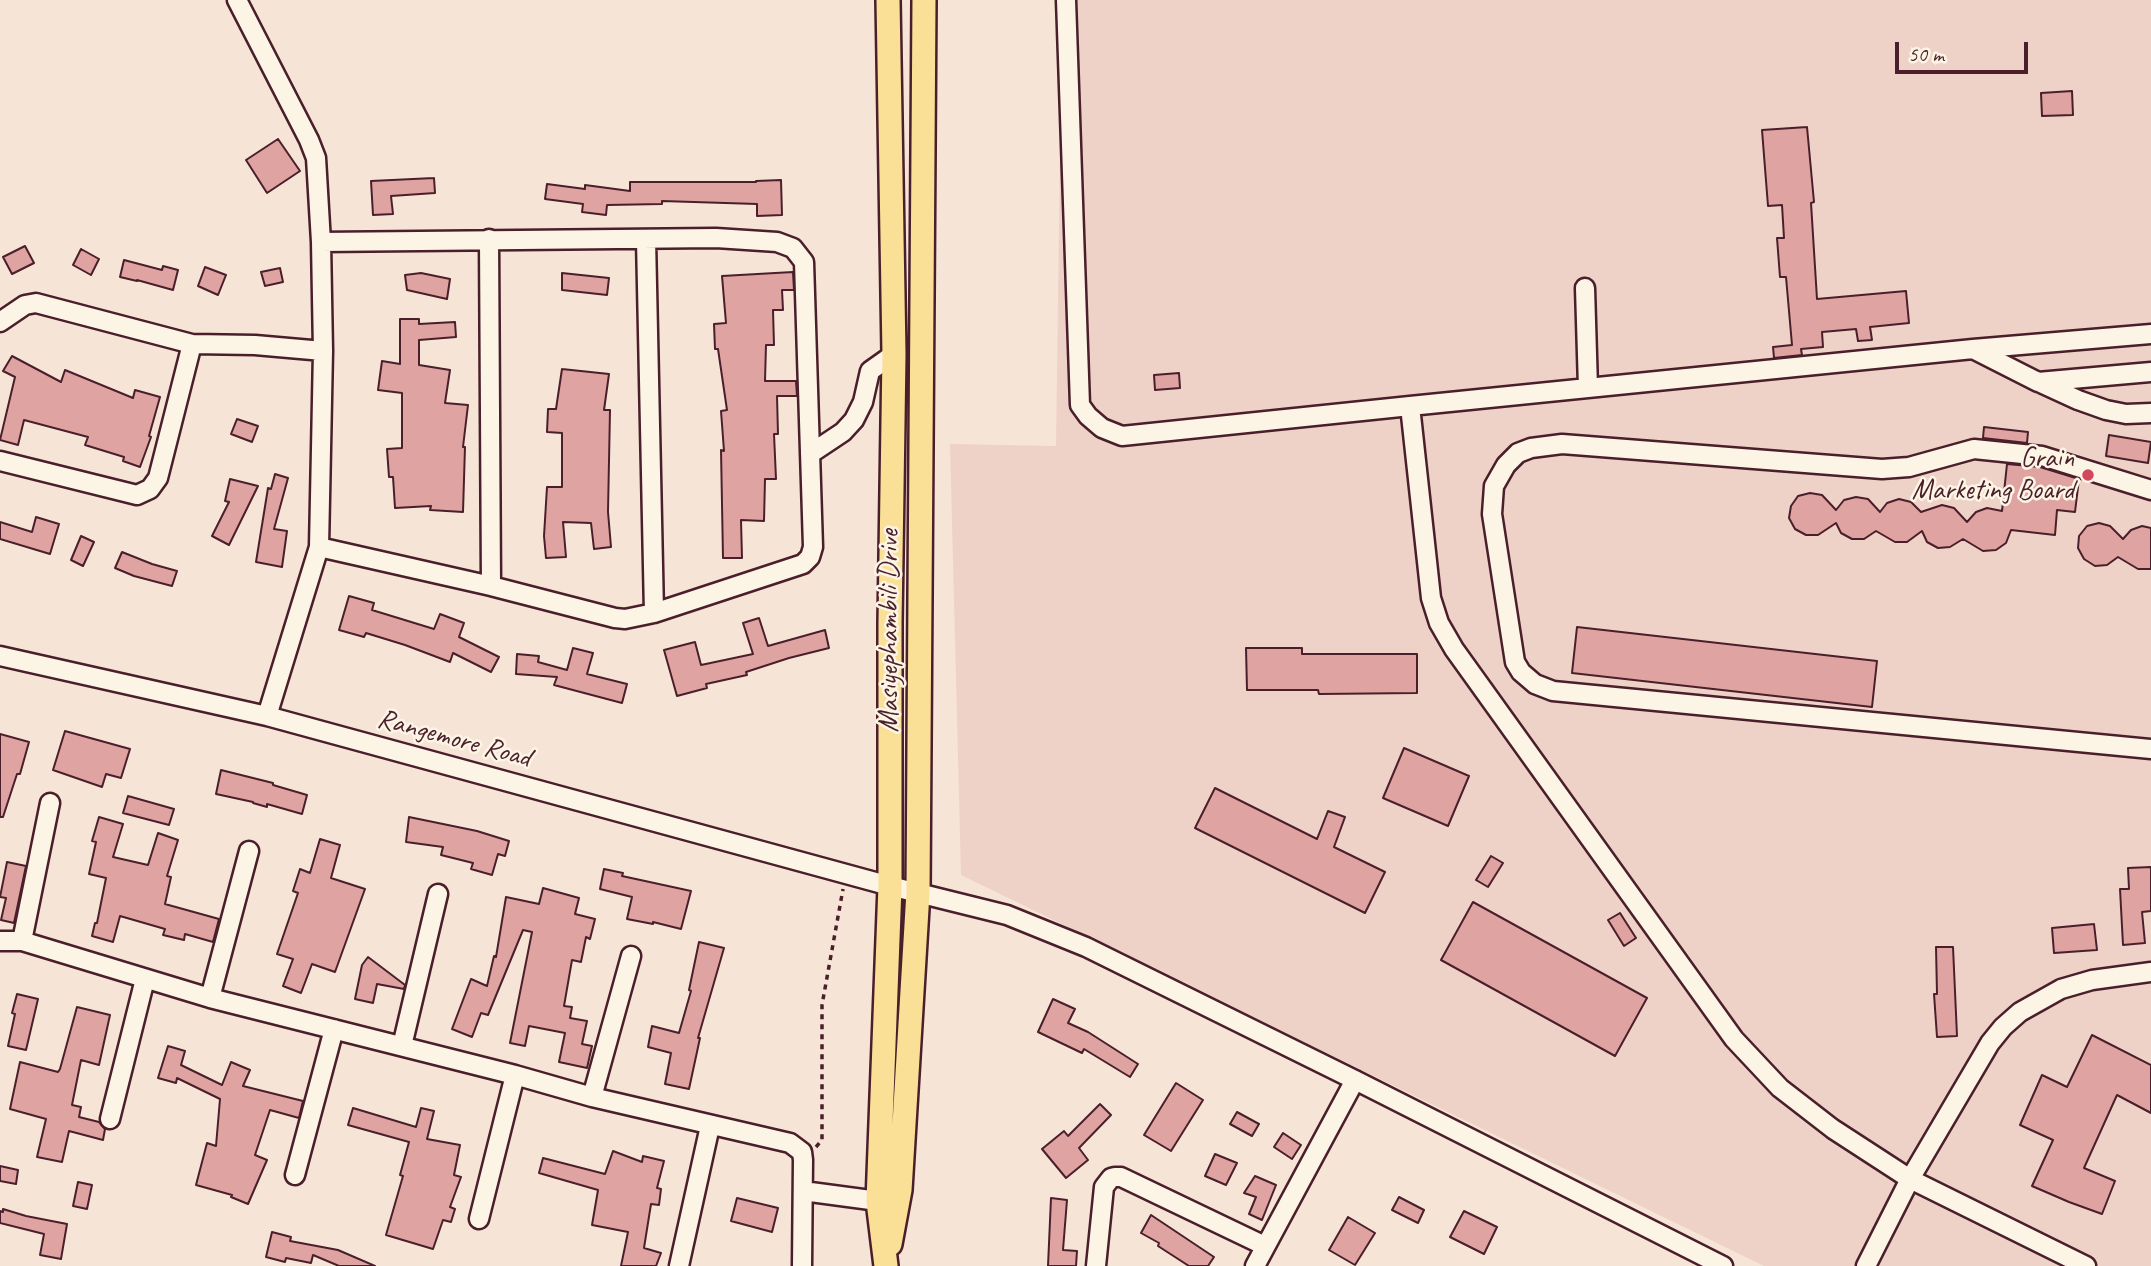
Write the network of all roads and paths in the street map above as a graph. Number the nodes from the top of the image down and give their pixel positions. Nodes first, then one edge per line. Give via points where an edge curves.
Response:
1 (237, 0) edge
2 (888, 0) edge
3 (924, 0) edge
4 (1066, 0) edge
5 (489, 239) junction
6 (646, 239) junction
7 (321, 242) junction
8 (1586, 288) dead end
9 (0, 321) edge
10 (2151, 334) edge
11 (192, 344) junction
12 (1973, 349) junction
13 (323, 351) junction
14 (894, 354) junction
15 (2151, 372) edge
16 (2038, 382) junction
17 (1588, 388) junction
18 (1410, 406) junction
19 (2151, 413) edge
20 (810, 454) junction
21 (0, 461) edge
22 (2151, 490) edge
23 (319, 547) junction
24 (491, 586) junction
25 (654, 613) junction
26 (0, 656) edge
27 (267, 716) junction
28 (2151, 749) edge
29 (50, 803) dead end
30 (249, 851) dead end
31 (846, 874) junction
32 (890, 886) junction
33 (918, 892) junction
34 (438, 894) dead end
35 (0, 940) edge
36 (22, 940) junction
37 (631, 956) dead end
38 (2151, 972) edge
39 (145, 979) junction
40 (210, 998) junction
41 (334, 1029) junction
42 (402, 1046) junction
43 (515, 1075) junction
44 (1355, 1080) junction
45 (592, 1097) junction
46 (110, 1119) dead end
47 (710, 1126) junction
48 (802, 1152) junction
49 (295, 1175) dead end
50 (1910, 1179) junction
51 (803, 1191) junction
52 (878, 1201) junction
53 (479, 1219) dead end
54 (1265, 1245) junction
55 (886, 1263) edge
56 (679, 1266) edge
57 (802, 1266) edge
58 (1096, 1266) edge
59 (1255, 1266) edge
60 (1723, 1266) edge
61 (1866, 1266) edge
62 (2086, 1266) edge

1 - 7 street via 316,158
2 - 14 main road, Masiyephambili Drive
3 - 33 main road, Masiyephambili Drive
4 - 18 street via 1080,405 1088,416 1122,436
5 - 6 street
5 - 7 street
5 - 24 street
6 - 20 street via 777,242 801,257
6 - 25 street
7 - 13 street
8 - 17 street
9 - 11 street via 26,305 47,304
10 - 12 street
11 - 13 street
11 - 21 street via 158,478 150,489 137,495
12 - 16 street
12 - 17 street
13 - 23 street
14 - 20 street via 870,371 855,420
14 - 32 main road, Masiyephambili Drive
15 - 16 street
16 - 19 street via 2106,410
17 - 18 street
18 - 50 street via 1431,598 1454,649 1734,1039 1780,1088
20 - 25 street via 813,547 806,561
22 - 28 street via 2042,456 1974,449 1909,467 1882,469 1562,444 1518,453 1494,486 1492,513 1515,662 1535,684 1553,691
23 - 24 street
23 - 27 street
24 - 25 street via 615,618
26 - 27 street, Rangemore Road
27 - 31 street, Rangemore Road
29 - 36 street
30 - 40 street
31 - 32 street, Rangemore Road
31 - 48 path via 822,1005 822,1140
32 - 33 street, Rangemore Road
32 - 52 main road, Masiyephambili Drive
33 - 44 street, Rangemore Road via 1045,929
33 - 55 main road, Masiyephambili Drive via 900,1190
34 - 42 street
35 - 36 street
36 - 39 street
37 - 45 street
38 - 50 street via 2061,989 2020,1012 1990,1043
39 - 40 street
39 - 46 street
40 - 41 street
41 - 42 street
41 - 49 street
42 - 43 street
43 - 45 street
43 - 53 street
44 - 54 street
44 - 60 street, Rangemore Road
45 - 47 street
47 - 48 street via 790,1143
47 - 56 street
48 - 51 street
50 - 61 street
50 - 62 street
51 - 52 street
51 - 57 street
52 - 55 main road, Masiyephambili Drive
54 - 58 street via 1115,1177 1104,1187
54 - 59 street

